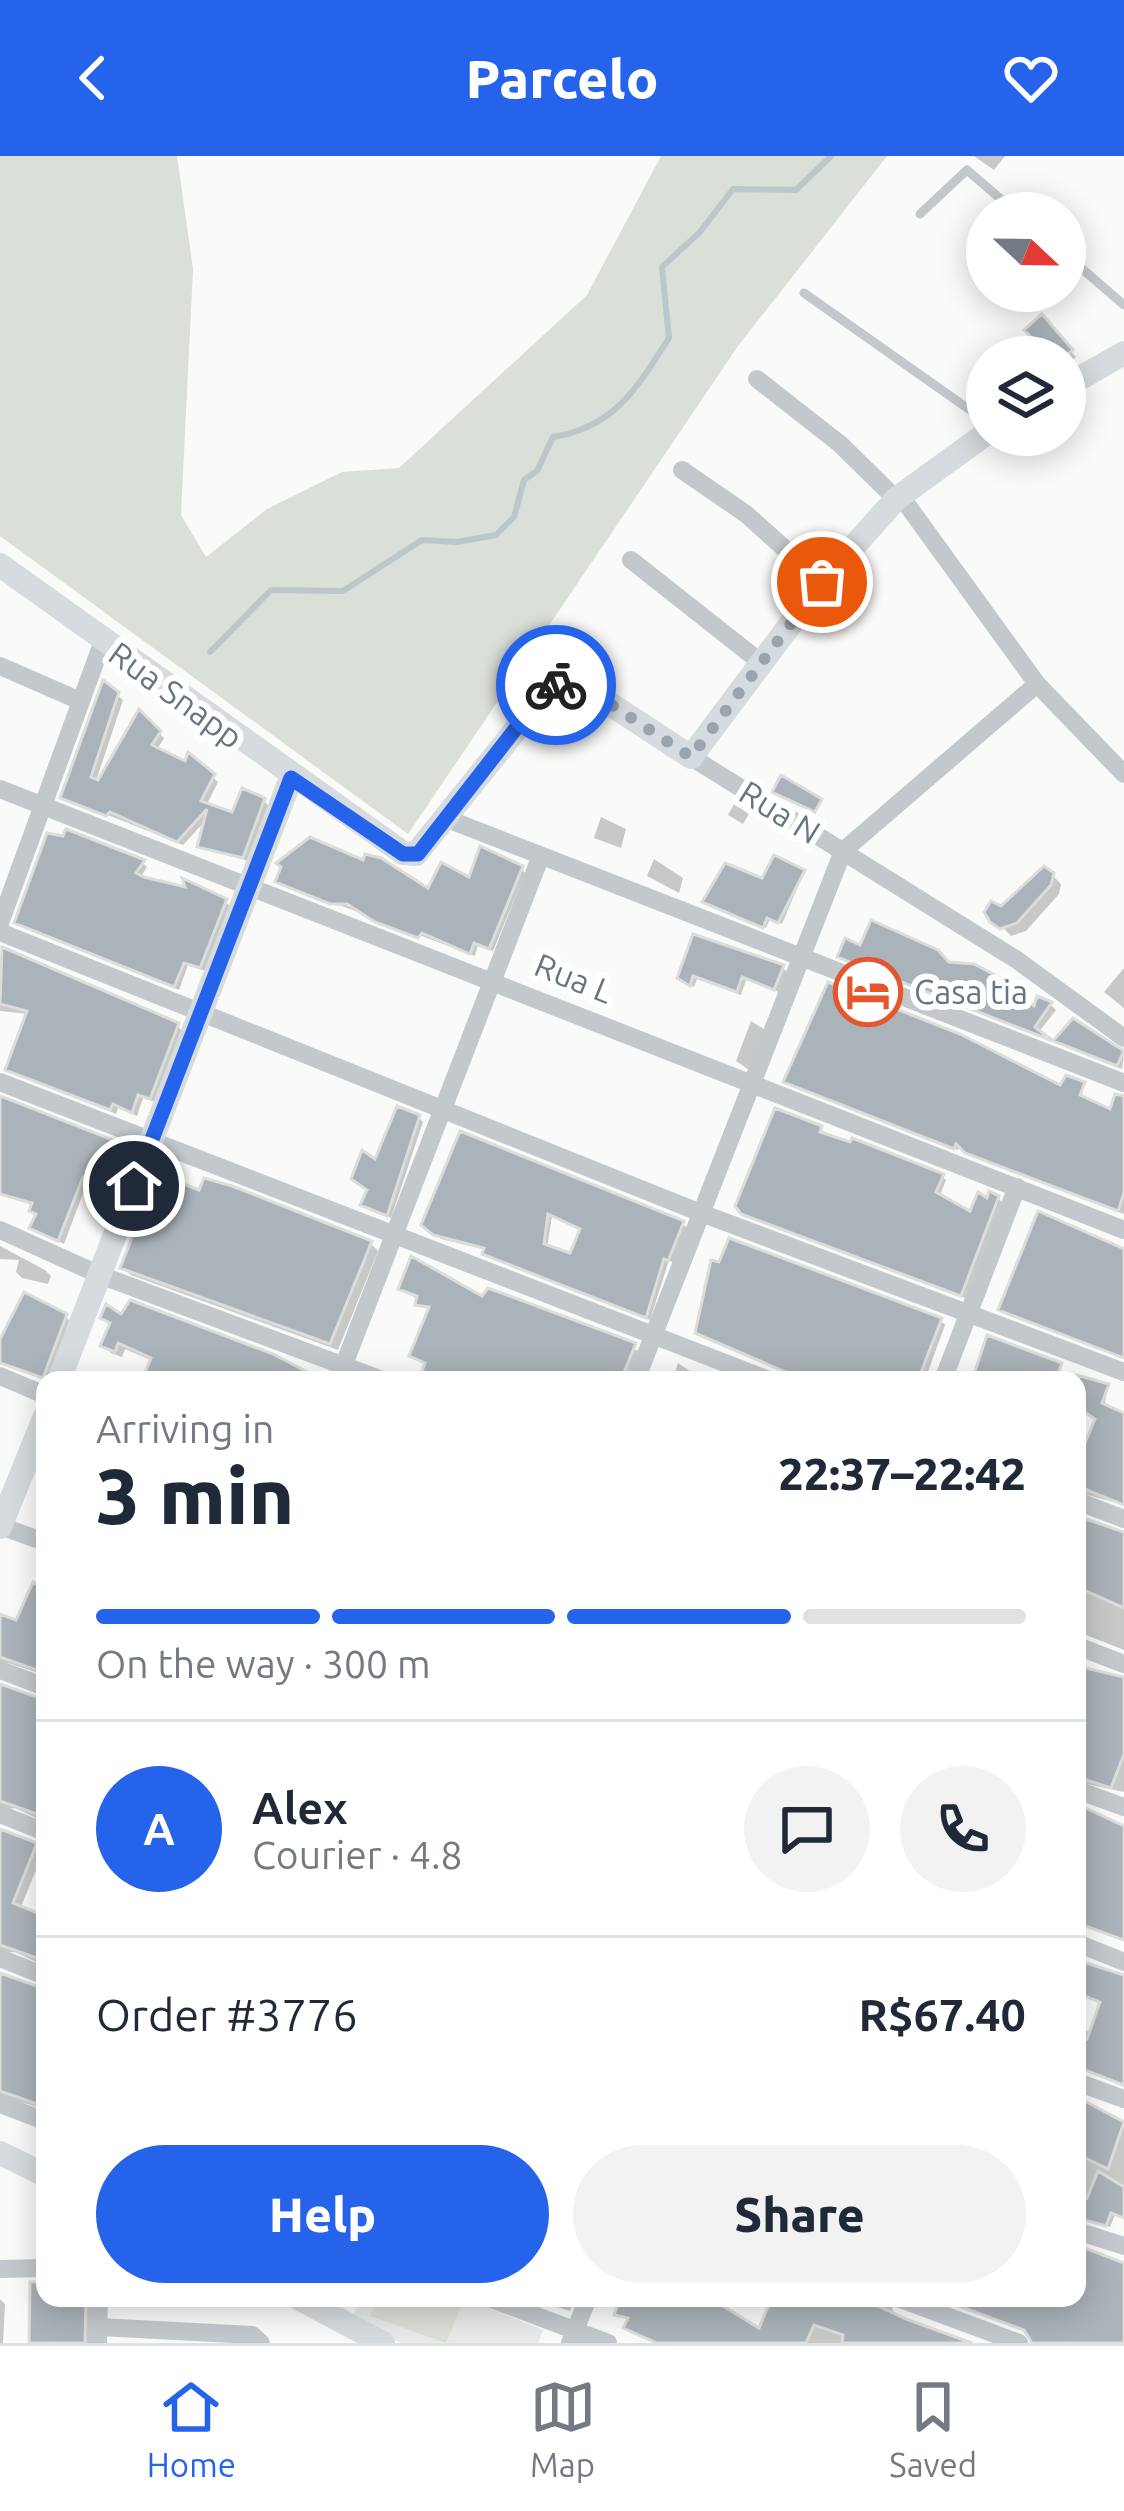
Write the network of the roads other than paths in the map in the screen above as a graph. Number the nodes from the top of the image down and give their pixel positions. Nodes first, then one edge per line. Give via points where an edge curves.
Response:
1 (993, 192) edge
2 (920, 214) dead end
3 (1086, 272) edge
4 (804, 293) dead end
5 (1124, 305) edge
6 (1124, 353) edge
7 (1086, 375) edge
8 (757, 380) dead end
9 (966, 407) edge
10 (966, 449) edge
11 (682, 470) dead end
12 (898, 497) junction
13 (631, 560) dead end
14 (0, 566) edge
15 (822, 582) junction
16 (103, 641) junction
17 (759, 661) junction
18 (0, 666) edge
19 (1037, 684) junction
20 (78, 700) junction
21 (691, 757) junction
22 (1124, 774) edge
23 (291, 778) junction
24 (0, 789) edge
25 (41, 806) junction
26 (445, 818) junction
27 (843, 851) junction
28 (416, 854) joint
29 (540, 859) junction
30 (251, 886) junction
31 (0, 923) edge
32 (0, 932) edge
33 (803, 958) junction
34 (491, 977) junction
35 (199, 1012) junction
36 (1124, 1038) edge
37 (754, 1081) junction
38 (0, 1082) edge
39 (1124, 1083) edge
40 (440, 1108) junction
41 (151, 1141) junction
42 (1017, 1187) junction
43 (701, 1213) junction
44 (0, 1230) edge
45 (1124, 1230) edge
46 (393, 1233) junction
47 (100, 1275) junction
48 (970, 1313) junction
49 (654, 1333) junction
50 (63, 1371) edge
51 (336, 1371) edge
52 (342, 1371) edge
53 (639, 1371) edge
54 (747, 1371) edge
55 (947, 1371) edge
56 (1124, 1372) edge
57 (0, 1376) edge
58 (36, 1391) edge
59 (36, 1439) edge
60 (1086, 1504) edge
61 (1124, 1519) edge
62 (0, 1526) edge
63 (36, 1539) edge
64 (1086, 1649) edge
65 (1124, 1664) edge
66 (0, 1670) edge
67 (36, 1684) edge
68 (1086, 1793) edge
69 (1124, 1807) edge
70 (0, 1814) edge
71 (36, 1828) edge
72 (1086, 1947) edge
73 (0, 1958) edge
74 (1124, 1962) edge
75 (36, 1972) edge
76 (1086, 2085) edge
77 (1124, 2099) edge
78 (0, 2104) edge
79 (36, 2115) edge
80 (0, 2153) edge
81 (36, 2171) edge
82 (1086, 2234) edge
83 (1124, 2246) edge
84 (36, 2268) edge
85 (0, 2269) edge
86 (315, 2307) edge
87 (508, 2307) edge
88 (584, 2307) edge
89 (922, 2307) edge
90 (98, 2335) edge
91 (572, 2337) edge
92 (256, 2339) edge
93 (383, 2343) edge
94 (608, 2343) edge
95 (1018, 2343) edge

1 - 2 lane via 967,170
3 - 5 lane
4 - 9 lane
6 - 7 main road
8 - 12 street
10 - 12 main road
11 - 15 street
12 - 15 main road
12 - 19 street
13 - 17 street
14 - 16 main road, Rua Snapp
15 - 17 main road
16 - 20 street
16 - 23 main road, Rua Snapp
17 - 21 main road
18 - 20 street
19 - 22 street
19 - 27 street
20 - 25 street
21 - 26 main road, Rua N via 575,681 551,686
21 - 27 street, Rua N
23 - 28 main road, Rua Snapp via 403,854
23 - 30 main road
24 - 25 street, Rua L
25 - 30 street, Rua L
25 - 31 street
26 - 28 main road, Rua N
26 - 29 street
27 - 33 street
27 - 36 street, Rua N via 1018,960
29 - 33 street
29 - 34 street
30 - 34 street, Rua L
30 - 35 main road
32 - 35 street
33 - 37 street
33 - 39 street
34 - 37 street, Rua L
34 - 40 street
35 - 40 street
35 - 41 main road
37 - 42 street, Rua L
37 - 43 street
38 - 41 street
40 - 43 street
40 - 46 street
41 - 46 street
41 - 47 main road
42 - 45 street, Rua L
42 - 48 street
43 - 48 street
43 - 49 street
44 - 47 street
46 - 49 street
46 - 52 street
47 - 50 main road
47 - 51 street
48 - 55 street
48 - 56 street
49 - 53 street
49 - 54 street
57 - 58 street
59 - 62 main road
60 - 61 street
62 - 63 street
64 - 65 street
66 - 67 street
68 - 69 street
70 - 71 street
72 - 74 street
73 - 75 street
76 - 77 street
78 - 79 street
80 - 81 main road
82 - 83 street
84 - 85 street
86 - 93 main road
87 - 91 street
88 - 91 street
89 - 95 street
90 - 92 street
91 - 94 street

